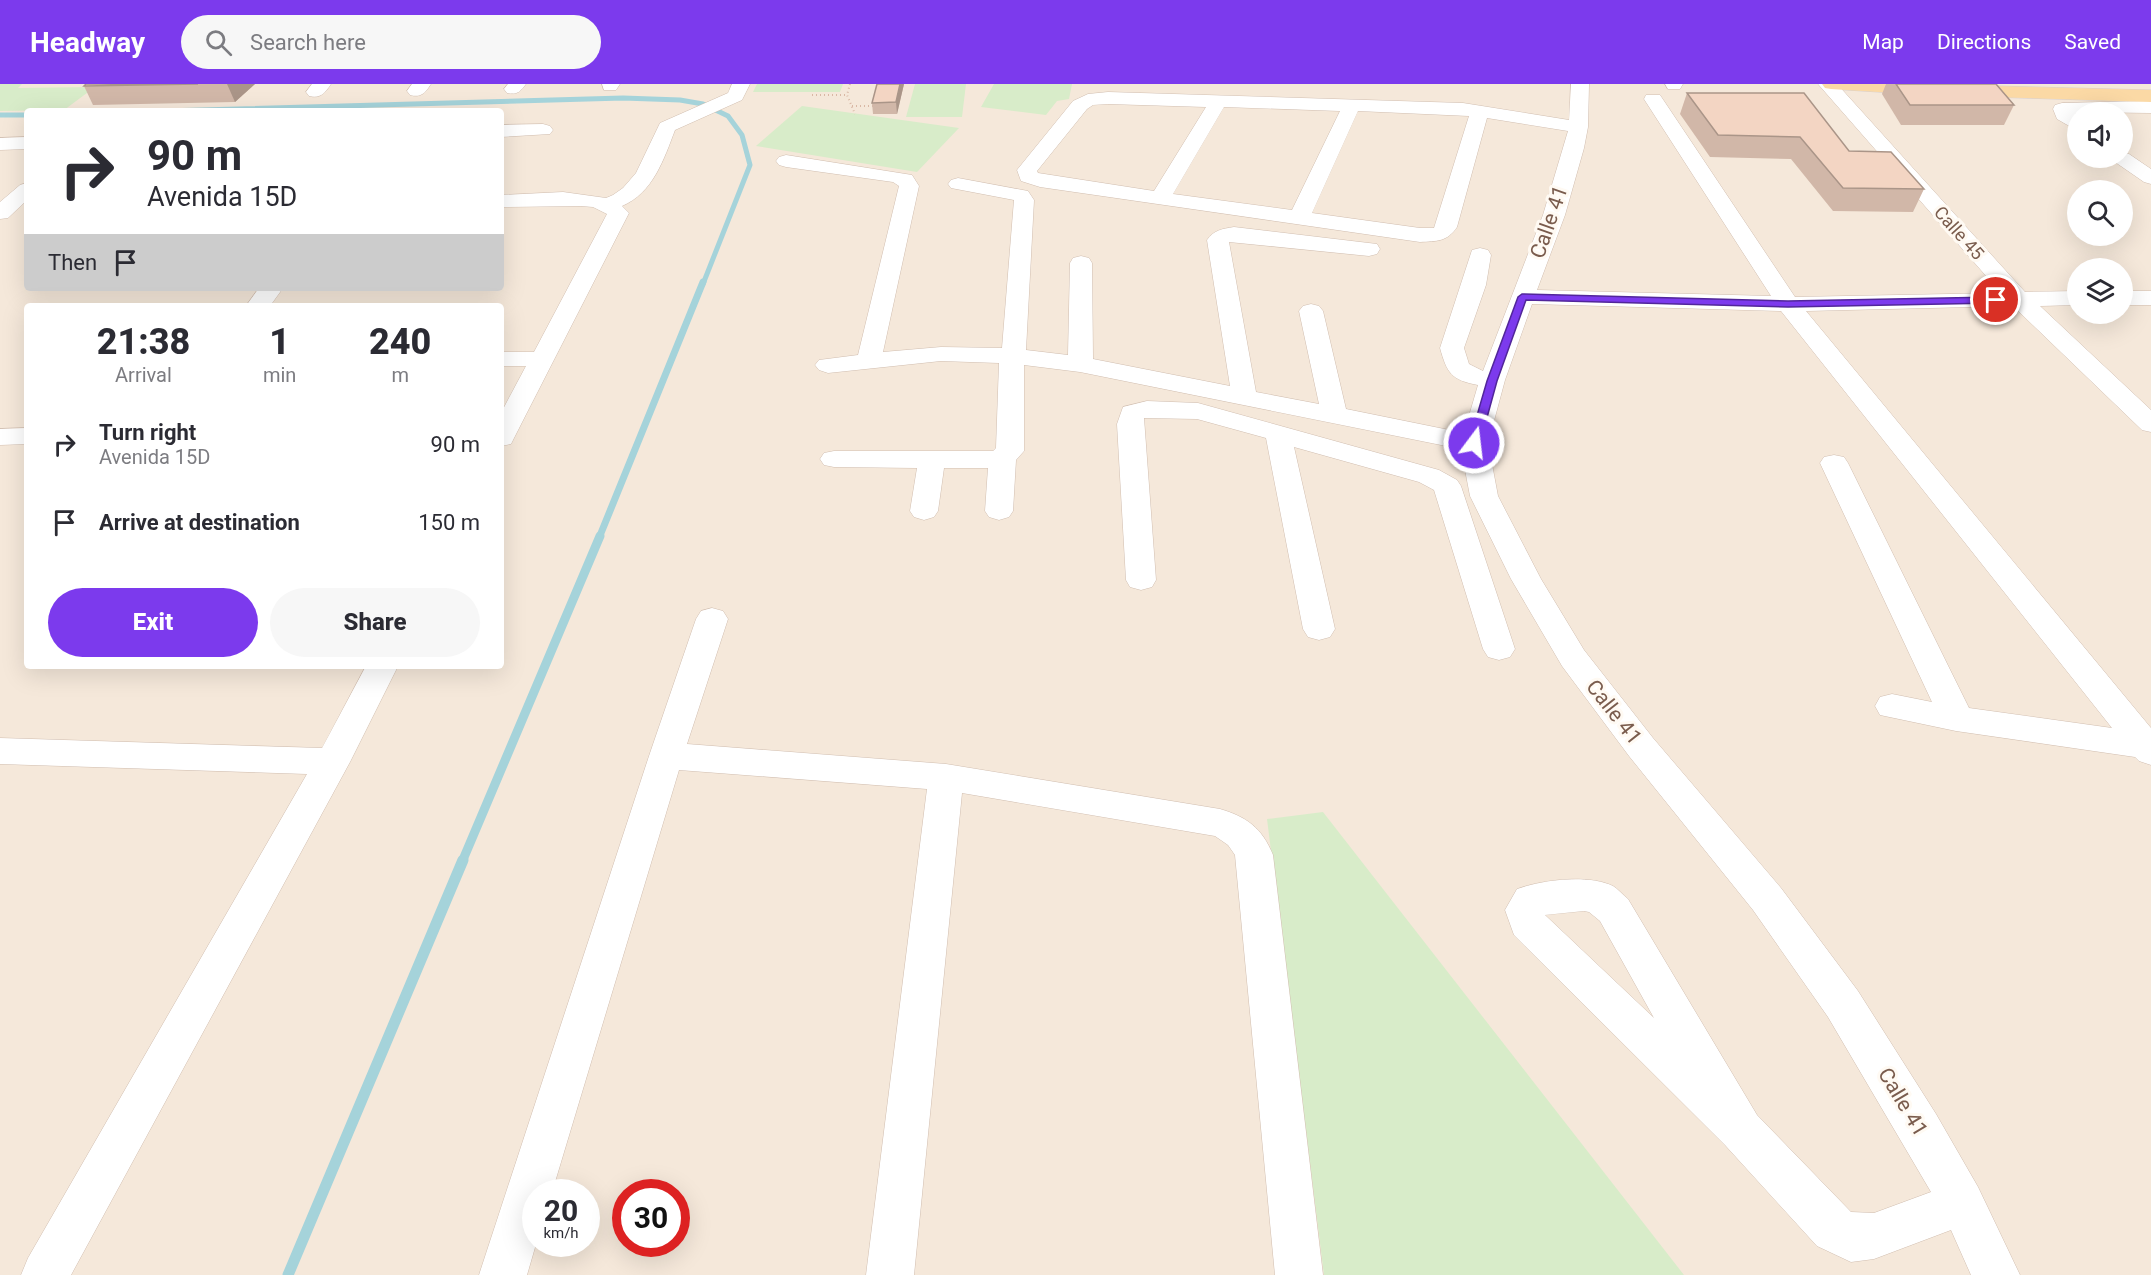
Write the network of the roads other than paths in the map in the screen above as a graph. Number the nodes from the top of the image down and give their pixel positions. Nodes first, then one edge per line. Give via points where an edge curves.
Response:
1 (741, 84) edge
2 (1580, 84) edge
3 (1836, 84) edge
4 (2064, 84) edge
5 (2151, 85) edge
6 (1667, 89) edge
7 (1926, 90) junction
8 (2151, 96) edge
9 (1218, 102) junction
10 (1352, 105) junction
11 (1862, 106) junction
12 (2151, 107) edge
13 (2133, 108) edge
14 (1479, 116) junction
15 (543, 130) dead end
16 (1577, 131) junction
17 (504, 140) edge
18 (0, 144) edge
19 (24, 144) edge
20 (1865, 152) edge
21 (1888, 153) junction
22 (786, 161) dead end
23 (2133, 166) edge
24 (2151, 178) edge
25 (24, 184) edge
26 (958, 184) dead end
27 (0, 185) edge
28 (24, 192) edge
29 (1161, 197) junction
30 (504, 201) edge
31 (607, 205) junction
32 (0, 214) edge
33 (24, 215) edge
34 (1300, 217) junction
35 (1373, 249) dead end
36 (1480, 255) dead end
37 (1081, 263) dead end
38 (1504, 286) junction
39 (2067, 298) edge
40 (2133, 298) edge
41 (2151, 298) edge
42 (2030, 299) junction
43 (1788, 304) junction
44 (1311, 311) dead end
45 (1011, 356) junction
46 (504, 359) edge
47 (542, 359) junction
48 (869, 360) junction
49 (828, 364) dead end
50 (1080, 364) junction
51 (1492, 381) junction
52 (1244, 396) junction
53 (1202, 400) junction
54 (2151, 401) edge
55 (1334, 414) junction
56 (2151, 424) edge
57 (504, 432) edge
58 (1278, 433) junction
59 (24, 436) edge
60 (0, 437) edge
61 (1474, 443) junction
62 (1002, 457) junction
63 (834, 459) dead end
64 (932, 459) junction
65 (1834, 463) dead end
66 (924, 511) dead end
67 (999, 511) dead end
68 (1141, 580) dead end
69 (712, 619) dead end
70 (1319, 629) dead end
71 (1499, 649) dead end
72 (380, 669) edge
73 (1892, 706) dead end
74 (1956, 719) junction
75 (2149, 748) edge
76 (0, 751) edge
77 (666, 756) junction
78 (332, 762) junction
79 (946, 777) junction
80 (1741, 1130) junction
81 (1962, 1203) junction
82 (45, 1275) edge
83 (503, 1275) edge
84 (890, 1275) edge
85 (1299, 1275) edge
86 (1996, 1275) edge

1 - 31 street via 736,96 667,127 651,168 633,192
2 - 16 street, Calle 41
3 - 7 main road
3 - 11 street, Calle 45
3 - 21 street, Calle 45
4 - 5 main road
6 - 43 street
7 - 8 main road
7 - 11 main road via 1881,93 1865,100
9 - 10 street
9 - 29 street
9 - 29 street via 1088,99 1028,170 1028,177 1040,181
10 - 14 street
10 - 34 street
11 - 42 street, Calle 45
12 - 13 street
14 - 16 street
14 - 34 street via 1446,227 1440,234 1420,235
15 - 17 street
16 - 38 street, Calle 41 via 1554,215
18 - 19 street
20 - 21 street
21 - 42 street, Calle 45
22 - 48 street via 892,176 904,179 909,186
23 - 24 street
25 - 27 street
26 - 45 street via 1021,195 1024,200
28 - 32 street
29 - 34 street
30 - 31 street via 573,199
31 - 47 street via 618,213
32 - 33 street
35 - 52 street via 1234,234 1218,240
36 - 38 street
37 - 50 street
38 - 43 street
38 - 51 street, Calle 41
38 - 51 street via 1452,348 1458,368 1470,376
39 - 42 street
40 - 41 street
42 - 43 street
42 - 54 street, Calle 45
42 - 56 street, Calle 45
43 - 75 street
44 - 55 street
45 - 48 street via 928,354
45 - 50 street
45 - 62 street via 1010,451
46 - 47 street
47 - 57 street
48 - 49 street
50 - 53 street
51 - 61 street, Calle 41
52 - 53 street
52 - 55 street
53 - 58 street
53 - 68 street via 1132,413
55 - 61 street
58 - 70 street
58 - 71 street via 1429,476 1447,486
59 - 60 street
61 - 81 street, Calle 41 via 1484,496 1526,579 1573,658 1767,899 1843,1005
62 - 64 street
62 - 67 street
63 - 64 street
64 - 66 street
65 - 74 street
69 - 77 street
72 - 78 street
73 - 74 street
74 - 75 street
76 - 78 street
77 - 79 street
77 - 83 street
78 - 82 street
79 - 84 street
79 - 85 street via 1220,823 1244,835 1254,855
80 - 80 street via 1528,923 1524,910 1531,900 1584,895 1600,898 1614,910
80 - 81 street via 1834,1229 1851,1238 1874,1236
81 - 86 street, Calle 41

